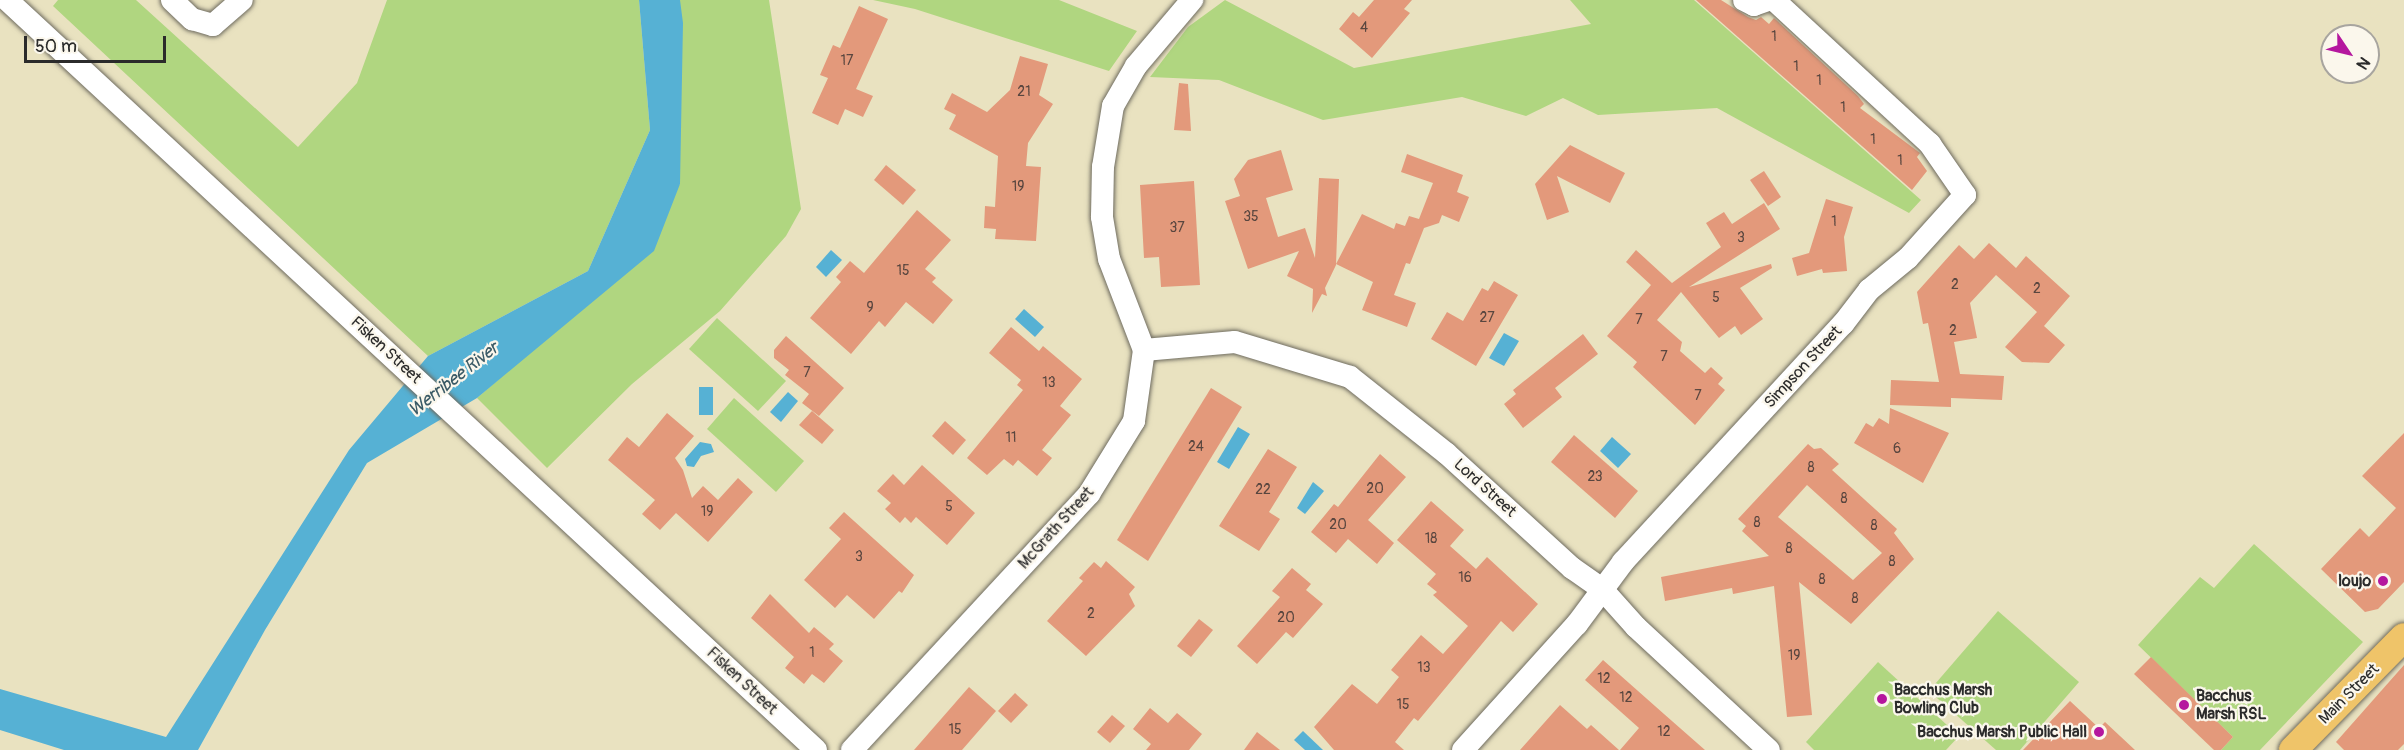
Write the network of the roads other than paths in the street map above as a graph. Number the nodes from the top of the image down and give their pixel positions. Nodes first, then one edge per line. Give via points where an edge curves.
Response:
1 (8, 0) edge
2 (172, 0) edge
3 (242, 0) edge
4 (1192, 0) edge
5 (1744, 0) edge
6 (1768, 0) edge
7 (1774, 0) edge
8 (1144, 350) junction
9 (1602, 589) junction
10 (2404, 638) edge
11 (1468, 748) edge
12 (816, 750) edge
13 (852, 750) edge
14 (1769, 750) edge
15 (2293, 750) edge

1 - 12 street, Fisken Street
2 - 3 street via 192,19 213,25
4 - 8 street, McGrath Street via 1142,57 1113,106 1103,167 1102,217 1109,259
5 - 6 street via 1754,4
7 - 9 street, Simpson Street via 1930,144 1965,195 1908,258 1869,290 1843,324
8 - 9 street, Lord Street via 1235,342 1350,377 1446,453 1572,568
8 - 13 street, McGrath Street via 1134,421 1089,494
9 - 11 street, Simpson Street via 1577,624
9 - 14 street, Lord Street via 1636,627
10 - 15 main road, Main Street

